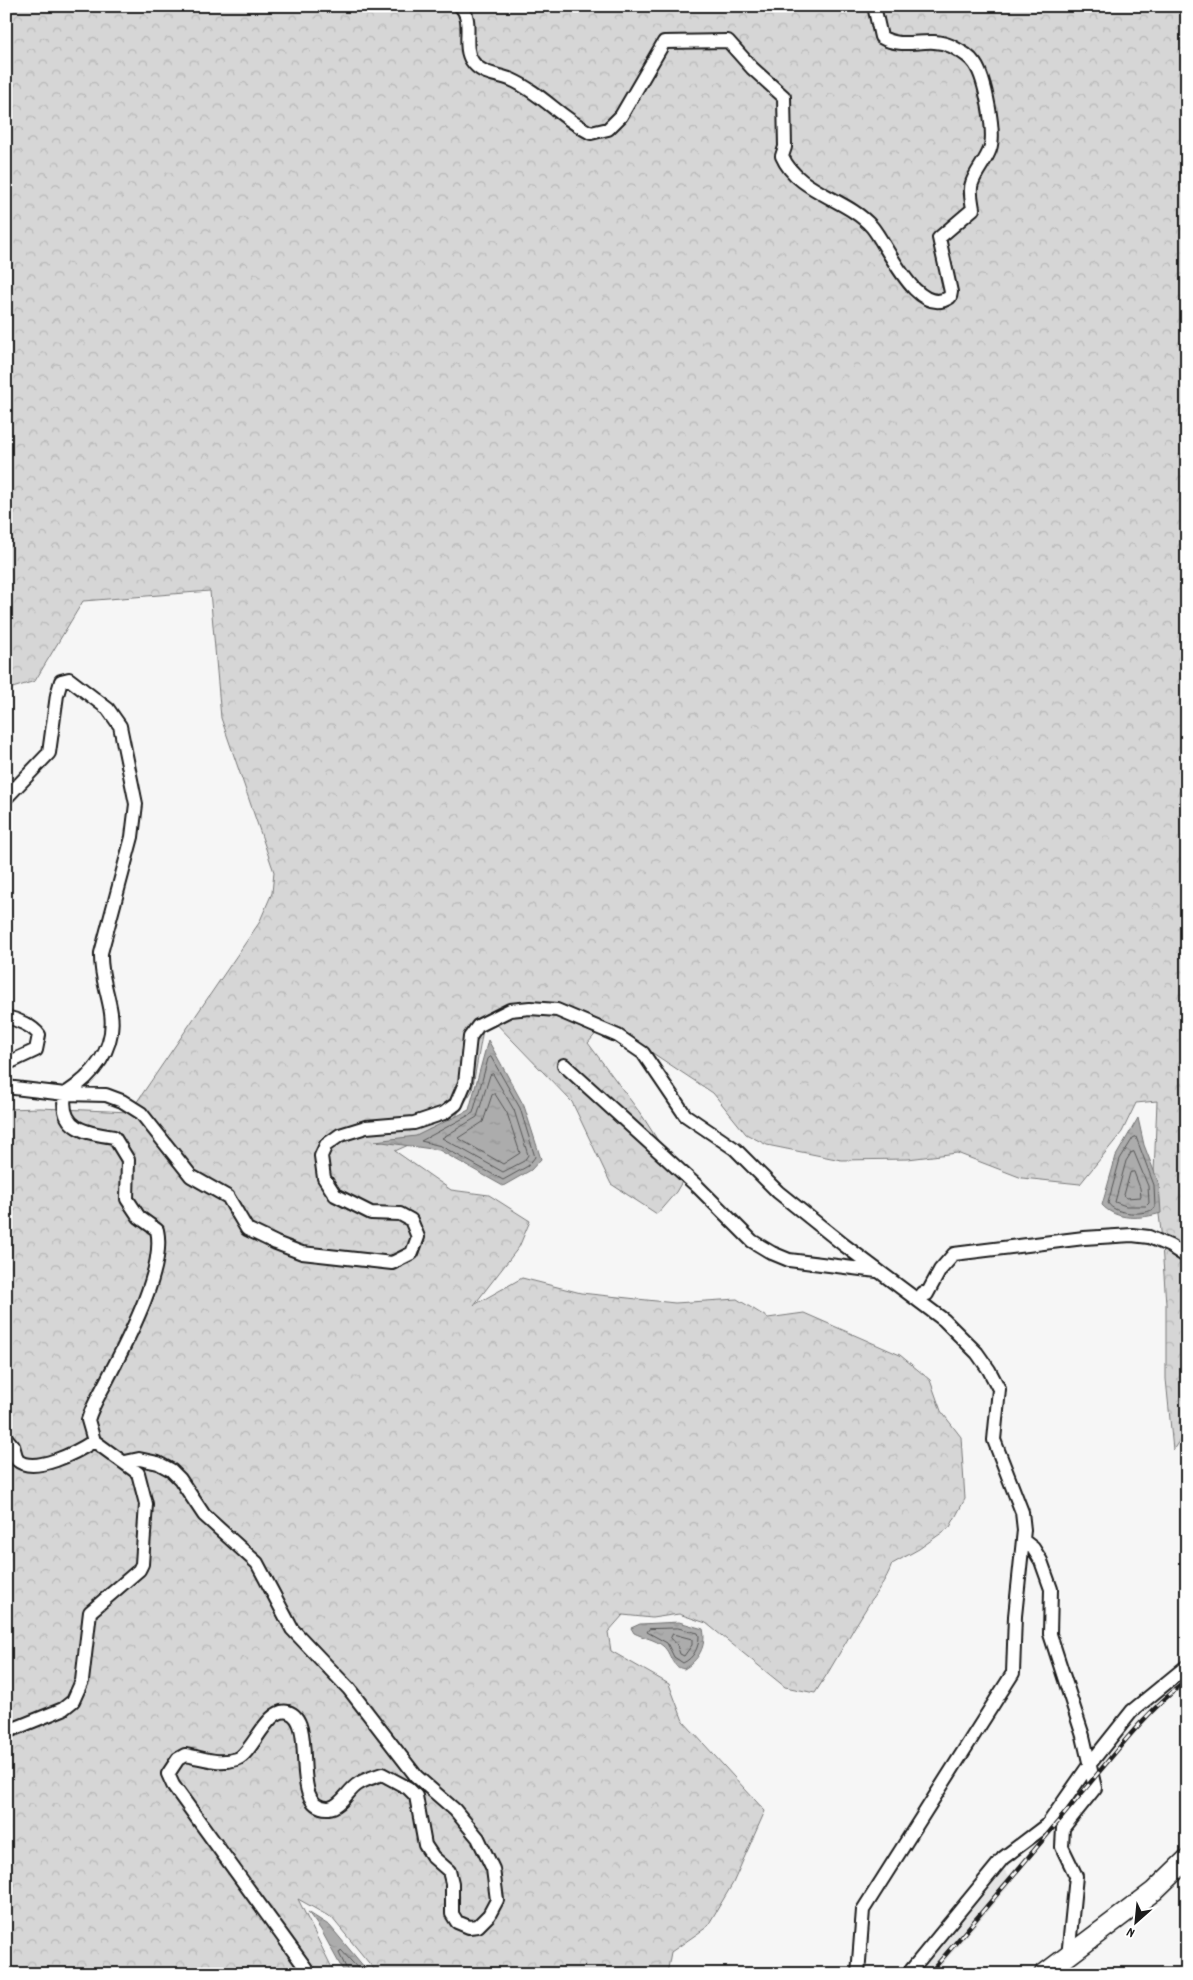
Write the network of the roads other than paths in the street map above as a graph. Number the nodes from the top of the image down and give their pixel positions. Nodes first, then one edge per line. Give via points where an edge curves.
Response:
1 (460, 6) edge
2 (874, 6) edge
3 (6, 798) edge
4 (6, 1017) edge
5 (6, 1064) edge
6 (564, 1065) dead end
7 (6, 1087) edge
8 (65, 1094) junction
9 (1187, 1257) edge
10 (880, 1271) junction
11 (918, 1300) junction
12 (6, 1438) edge
13 (94, 1441) junction
14 (125, 1462) junction
15 (1024, 1541) junction
16 (1187, 1666) edge
17 (6, 1732) edge
18 (1089, 1765) junction
19 (1186, 1861) edge
20 (1068, 1957) junction
21 (310, 1974) edge
22 (858, 1974) edge
23 (908, 1974) edge
24 (1044, 1974) edge

1 - 2 street via 467,19 467,50 476,67 530,90 574,125 591,133 608,129 621,116 664,42 728,41 784,97 785,147 782,156 791,171 871,225 918,294 934,302 943,302 951,292 939,238 973,209 971,184 991,149 989,114 980,76 975,64 964,53 945,44 892,44 881,36
3 - 8 street via 49,754 57,695 61,681 69,678 108,709 120,726 136,804 132,837 101,953 100,970 111,1013 112,1033 104,1056 84,1082
4 - 5 street via 39,1035 36,1050
6 - 10 street via 698,1187 752,1241 789,1260
7 - 8 street
8 - 10 street via 106,1095 141,1113 192,1176 228,1197 246,1230 302,1254 392,1263 412,1253 418,1237 411,1220 400,1214 372,1213 335,1195 324,1178 321,1162 326,1145 340,1135 366,1127 414,1123 444,1113 456,1104 465,1083 470,1037 478,1026 510,1010 557,1010 618,1036 643,1053 685,1115 735,1149 778,1192
8 - 13 street via 62,1108 72,1125 90,1134 114,1137 128,1160 127,1199 139,1217 157,1230 160,1241 150,1284 123,1349 90,1414 89,1427
9 - 11 street via 1149,1237 1132,1235 954,1254 940,1270 928,1294 923,1293
10 - 11 street
11 - 15 street via 944,1320 977,1354 1000,1389 994,1440 1022,1512
12 - 13 street via 17,1460 35,1466 76,1452
13 - 14 street
14 - 17 street via 138,1473 146,1504 142,1564 90,1612 82,1681 72,1702 63,1709
14 - 21 street via 139,1459 171,1470 204,1515 257,1563 292,1629 349,1689 416,1776 455,1810 478,1838 493,1869 497,1900 490,1915 478,1926 469,1927 457,1922 452,1914 449,1871 425,1845 416,1796 382,1774 358,1784 337,1805 328,1808 316,1804 306,1787 301,1724 295,1715 288,1712 275,1716 240,1758 209,1762 185,1755 178,1759 168,1774 173,1785
15 - 18 street via 1041,1561 1051,1589 1050,1634 1083,1736
15 - 22 street via 1015,1616 1013,1673 863,1910
16 - 18 street via 1132,1711
18 - 20 street via 1095,1788 1063,1828 1062,1846 1076,1876
18 - 23 street via 1048,1824 1003,1858
19 - 20 highway via 1154,1892
20 - 24 highway

